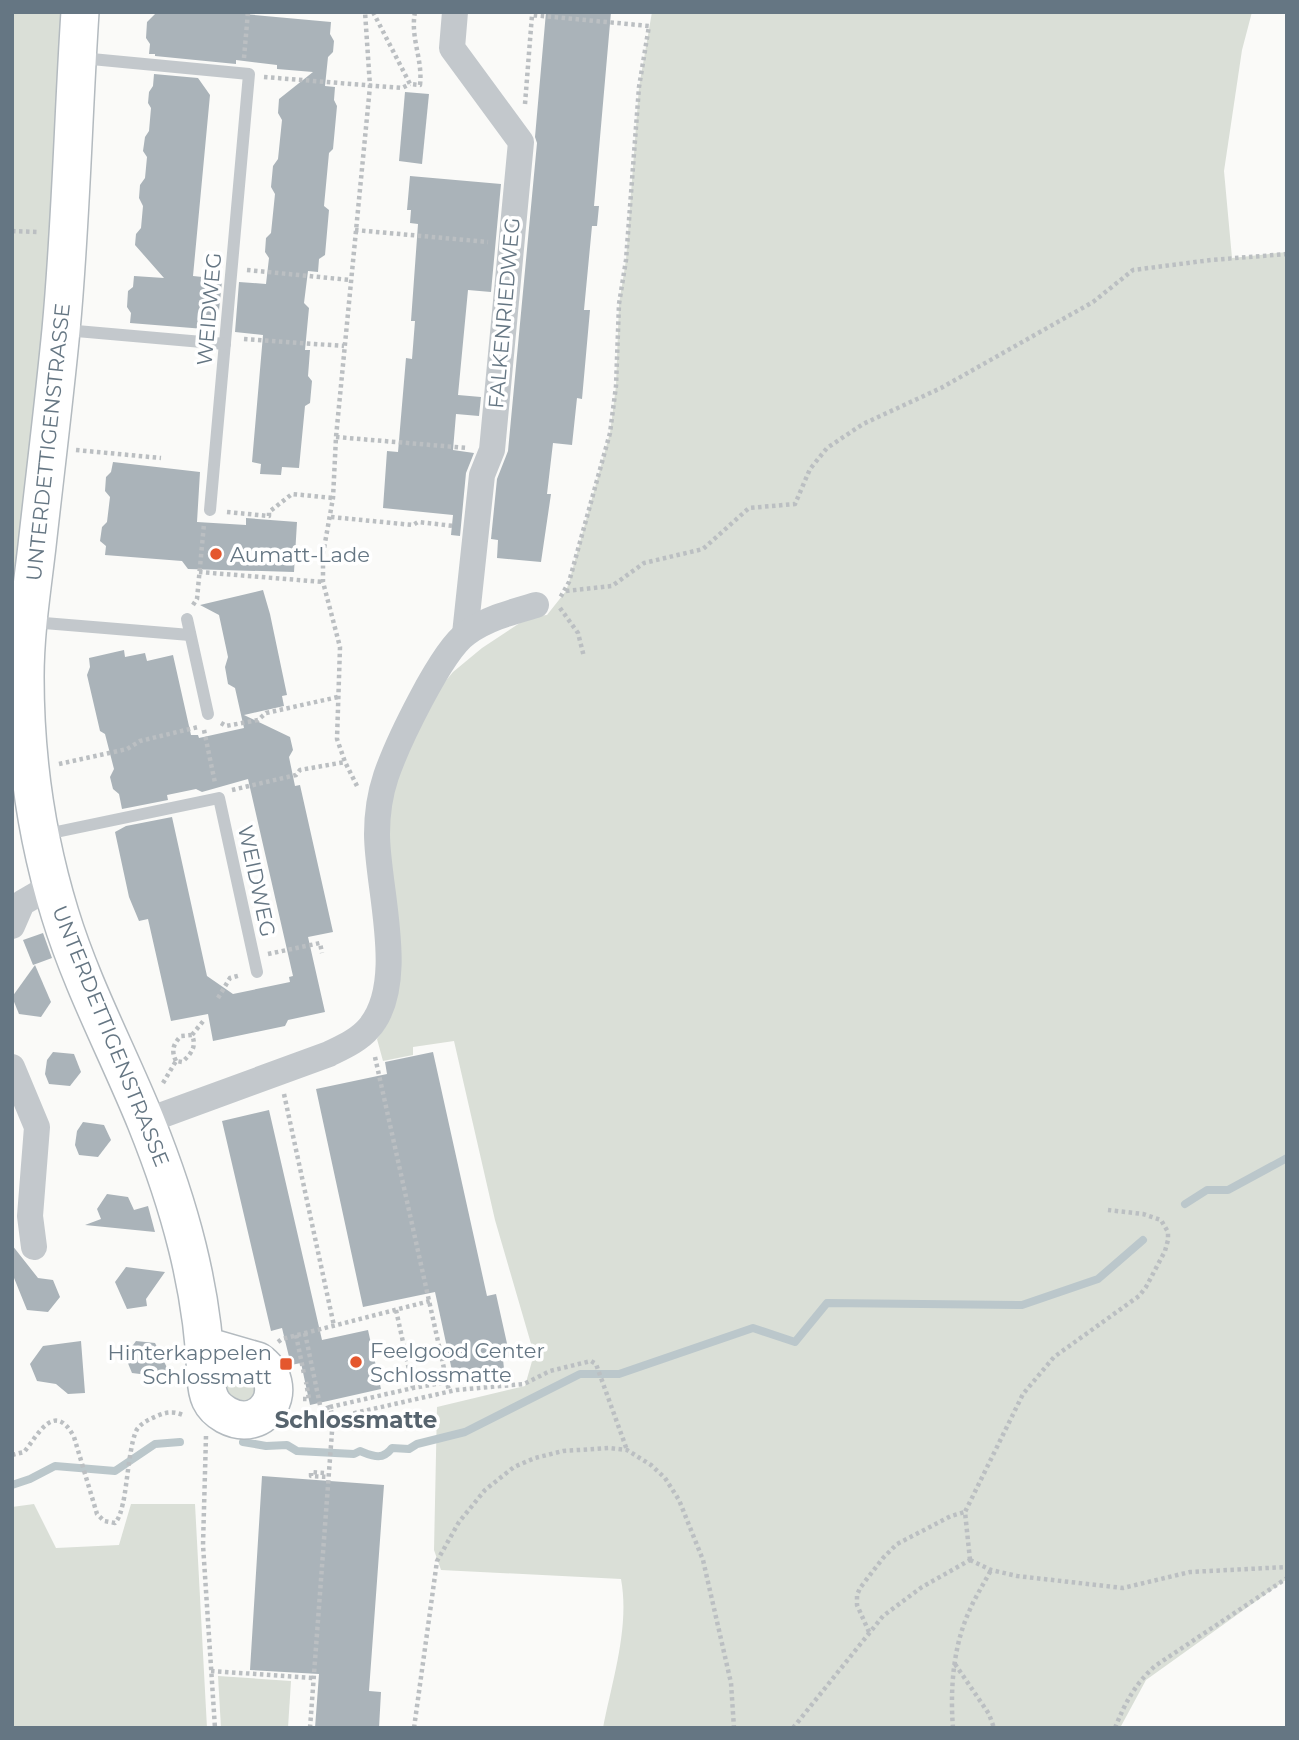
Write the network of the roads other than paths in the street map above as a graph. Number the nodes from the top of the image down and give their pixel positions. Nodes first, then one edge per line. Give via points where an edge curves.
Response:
1 (80, 12) edge
2 (455, 12) edge
3 (77, 58) junction
4 (61, 329) junction
5 (225, 341) junction
6 (210, 510) road end
7 (536, 605) dead end
8 (187, 619) road end
9 (28, 621) junction
10 (465, 634) junction
11 (190, 635) junction
12 (205, 720) road end
13 (42, 835) junction
14 (53, 886) junction
15 (12, 926) edge
16 (257, 972) road end
17 (12, 1067) edge
18 (155, 1117) junction
19 (34, 1247) dead end
20 (205, 1346) dead end

1 - 3 street, UNTERDETTIGENSTRASSE
2 - 10 street, FALKENRIEDWEG via 452,48 521,142 492,450 482,475
3 - 4 street, UNTERDETTIGENSTRASSE
3 - 5 lane, WEIDWEG via 246,73
4 - 5 lane
4 - 9 street, UNTERDETTIGENSTRASSE
5 - 6 lane, WEIDWEG
7 - 10 street via 488,620
8 - 11 lane
9 - 11 lane
9 - 13 street, UNTERDETTIGENSTRASSE via 27,742
10 - 18 street via 431,680 386,778 377,835 388,968 381,1005 369,1029 329,1055
11 - 12 lane
13 - 14 street, UNTERDETTIGENSTRASSE
13 - 16 lane, WEIDWEG via 218,796
14 - 15 street via 22,903
14 - 18 street, UNTERDETTIGENSTRASSE via 73,952
17 - 19 street via 37,1127 30,1216
18 - 20 street, UNTERDETTIGENSTRASSE via 190,1253

